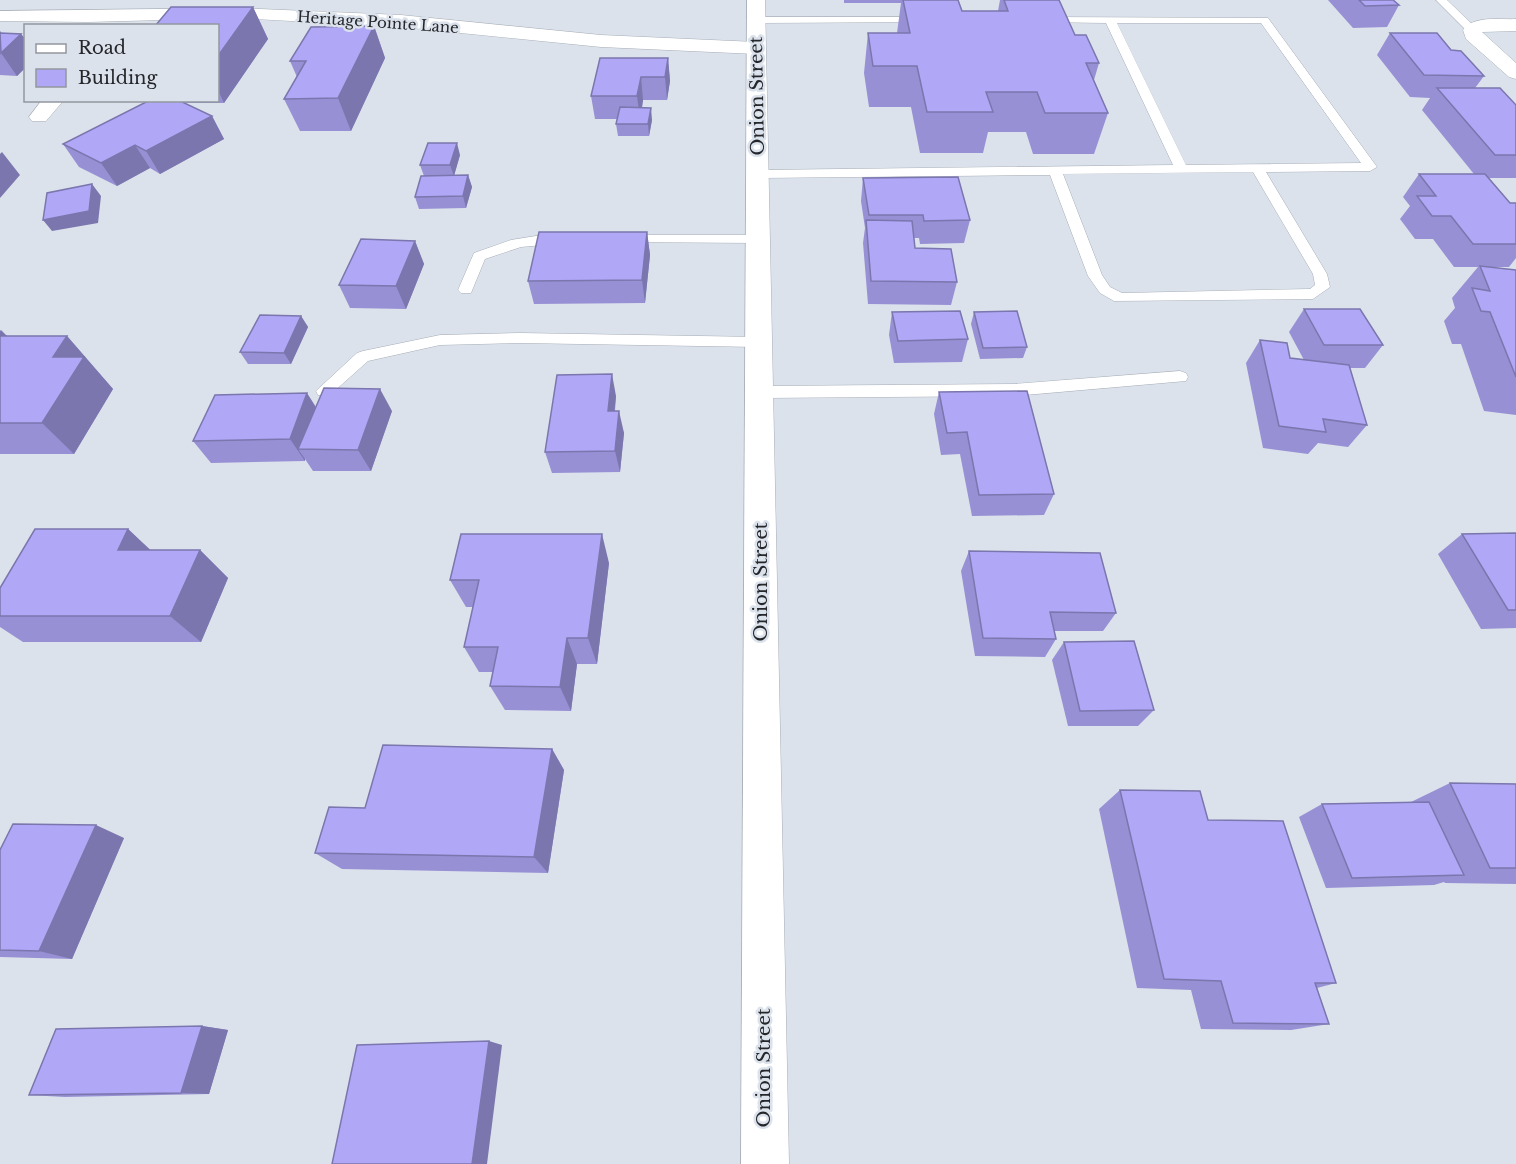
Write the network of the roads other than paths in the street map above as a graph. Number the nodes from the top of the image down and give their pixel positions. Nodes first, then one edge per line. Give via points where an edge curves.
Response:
1 (1442, 0) edge
2 (0, 16) edge
3 (934, 20) edge
4 (1028, 20) edge
5 (1110, 20) junction
6 (122, 21) edge
7 (756, 23) edge
8 (1516, 25) edge
9 (1472, 30) junction
10 (1516, 73) edge
11 (52, 102) edge
12 (39, 117) dead end
13 (1258, 169) junction
14 (1182, 170) junction
15 (1055, 171) junction
16 (758, 174) junction
17 (585, 239) edge
18 (608, 239) edge
19 (756, 239) junction
20 (466, 290) dead end
21 (759, 342) junction
22 (1180, 377) dead end
23 (324, 391) edge
24 (759, 392) junction
25 (765, 1164) edge

1 - 9 lane
2 - 6 street, Heritage Pointe Lane
3 - 7 lane
4 - 5 lane
5 - 13 lane via 1264,20 1370,167
5 - 14 lane
6 - 7 street, Heritage Pointe Lane via 237,13 401,21 601,41
7 - 16 street, Onion Street
8 - 9 street via 1480,26
9 - 10 street via 1473,36
11 - 12 street
13 - 14 lane
13 - 15 lane via 1320,274 1323,287 1313,294 1119,298 1105,290 1095,276
14 - 15 lane
15 - 16 lane
16 - 19 street, Onion Street
17 - 20 lane via 506,244 480,256
18 - 19 lane
19 - 21 street, Onion Street
21 - 23 lane via 440,340 363,357
21 - 24 street, Onion Street
22 - 24 lane via 1014,390
24 - 25 street, Onion Street

